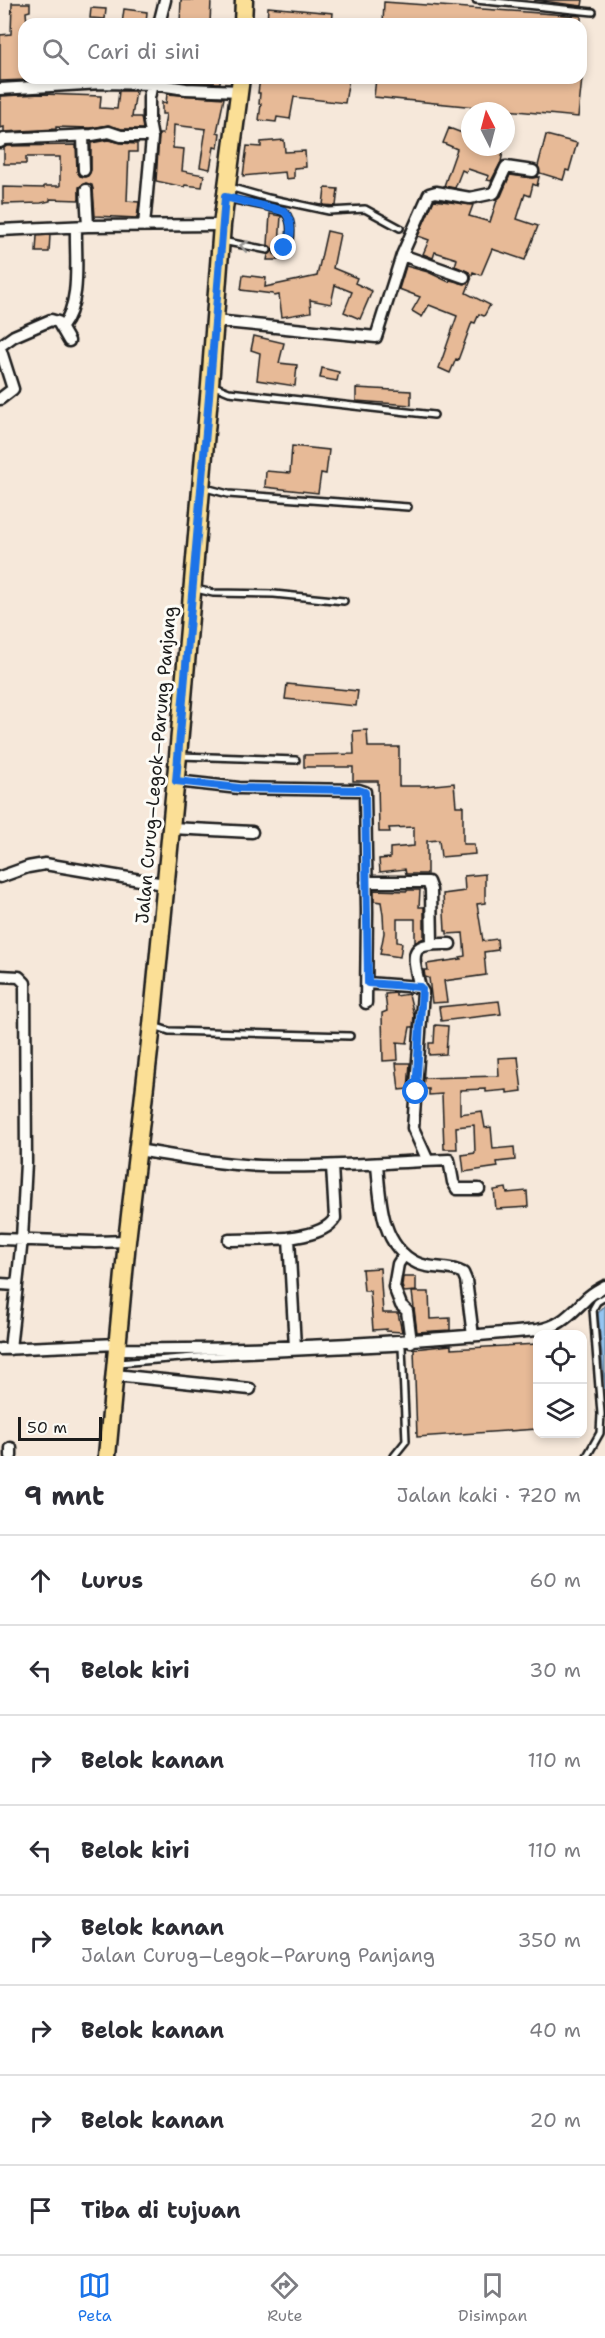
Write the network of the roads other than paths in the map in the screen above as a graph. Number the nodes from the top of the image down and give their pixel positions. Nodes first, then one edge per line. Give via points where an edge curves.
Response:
1 (165, 0) edge
2 (244, 0) edge
3 (476, 0) edge
4 (593, 12) dead end
5 (160, 18) edge
6 (243, 18) edge
7 (32, 84) edge
8 (152, 84) edge
9 (165, 84) edge
10 (241, 85) edge
11 (0, 89) edge
12 (83, 136) junction
13 (151, 136) junction
14 (0, 142) edge
15 (84, 170) dead end
16 (533, 171) dead end
17 (86, 190) dead end
18 (225, 192) junction
19 (88, 226) junction
20 (144, 226) junction
21 (76, 228) junction
22 (400, 228) dead end
23 (0, 230) edge
24 (221, 233) junction
25 (268, 250) dead end
26 (278, 251) dead end
27 (402, 255) junction
28 (464, 277) dead end
29 (216, 321) junction
30 (62, 327) junction
31 (69, 341) dead end
32 (0, 347) edge
33 (210, 385) junction
34 (0, 399) edge
35 (434, 415) dead end
36 (201, 486) junction
37 (408, 507) dead end
38 (191, 587) junction
39 (344, 601) dead end
40 (178, 756) junction
41 (296, 760) dead end
42 (176, 781) junction
43 (171, 828) junction
44 (252, 832) dead end
45 (0, 877) edge
46 (366, 882) junction
47 (164, 884) junction
48 (432, 944) junction
49 (450, 944) dead end
50 (0, 976) edge
51 (368, 983) junction
52 (420, 987) junction
53 (366, 1003) dead end
54 (152, 1025) junction
55 (350, 1036) dead end
56 (138, 1150) junction
57 (428, 1161) junction
58 (377, 1164) junction
59 (333, 1166) junction
60 (479, 1189) dead end
61 (289, 1238) junction
62 (0, 1239) edge
63 (22, 1239) junction
64 (229, 1240) dead end
65 (127, 1241) junction
66 (404, 1255) junction
67 (0, 1284) edge
68 (16, 1285) junction
69 (605, 1286) edge
70 (605, 1298) edge
71 (473, 1336) junction
72 (411, 1342) junction
73 (295, 1347) junction
74 (5, 1349) edge
75 (117, 1358) junction
76 (250, 1389) dead end
77 (107, 1456) edge
78 (394, 1456) edge
79 (587, 1456) edge

1 - 5 street
2 - 6 main road
3 - 4 lane
7 - 11 street
8 - 13 street
9 - 10 street via 186,89
10 - 18 main road, Jalan Curug–Legok–Parung Panjang
12 - 13 street via 109,132
12 - 14 street
12 - 15 street
13 - 20 street
16 - 27 street via 506,167 491,195 470,198 429,194
17 - 19 street
18 - 22 lane via 329,211 365,209
18 - 24 main road, Jalan Curug–Legok–Parung Panjang
18 - 26 lane via 284,211 290,221 290,237 288,244
19 - 20 street
19 - 21 street
20 - 24 street
21 - 23 street
21 - 30 street via 73,298 69,319
25 -> 24 lane
24 - 29 main road, Jalan Curug–Legok–Parung Panjang
27 - 28 street
27 - 29 street via 376,337
29 - 33 main road, Jalan Curug–Legok–Parung Panjang
30 - 31 street
30 - 32 street via 51,320 14,336
32 - 34 street via 14,389
33 - 35 lane via 229,392
33 - 36 main road, Jalan Curug–Legok–Parung Panjang
36 - 37 lane via 228,494
36 - 38 main road, Jalan Curug–Legok–Parung Panjang
38 - 39 lane via 213,593
38 - 40 main road, Jalan Curug–Legok–Parung Panjang
40 - 41 lane
40 - 42 main road, Jalan Curug–Legok–Parung Panjang
42 - 43 main road, Jalan Curug–Legok–Parung Panjang
42 - 46 street via 239,788 365,792
43 - 44 street
43 - 47 main road, Jalan Curug–Legok–Parung Panjang
45 - 47 street via 45,864
46 - 48 street via 428,882
46 - 51 street
47 - 54 main road, Jalan Curug–Legok–Parung Panjang
48 - 49 street
48 - 52 street via 421,946 415,957
50 - 63 street via 19,977 25,982 26,1162
51 - 52 street
51 - 53 street
52 - 57 street via 423,992 413,1128
54 - 55 lane via 169,1031
54 - 56 main road, Jalan Curug–Legok–Parung Panjang
56 - 59 street via 226,1164
56 - 65 main road, Jalan Curug–Legok–Parung Panjang
57 - 58 street
57 - 60 street via 449,1160 457,1189
58 - 59 street
58 - 66 street via 383,1217
59 - 61 street via 333,1222 315,1232
61 - 64 street
61 - 73 street
62 - 63 street
63 - 65 street
63 - 68 street
65 - 75 main road, Jalan Curug–Legok–Parung Panjang
66 - 71 street via 417,1263 463,1273
66 - 72 street via 398,1264 394,1287 407,1311
67 - 68 street
68 - 74 street
69 - 71 street via 549,1328
70 - 79 lane via 593,1309 601,1414 600,1433
71 - 72 street
72 - 73 street
73 - 75 street
74 - 75 street
75 - 76 street
75 - 77 main road, Jalan Curug–Legok–Parung Panjang
75 - 78 lane via 145,1362 194,1356 402,1347 406,1441

